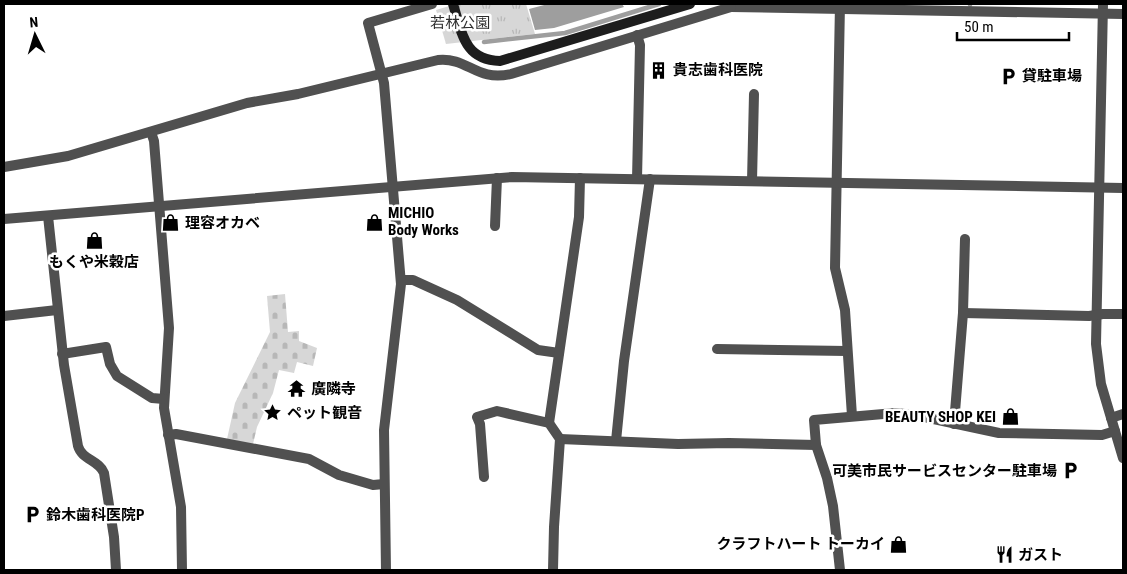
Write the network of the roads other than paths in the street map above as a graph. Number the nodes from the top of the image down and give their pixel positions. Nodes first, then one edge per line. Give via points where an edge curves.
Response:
1 (432, 4) edge
2 (453, 4) edge
3 (690, 4) edge
4 (730, 5) edge
5 (840, 6) edge
6 (1103, 9) edge
7 (1123, 14) edge
8 (637, 36) junction
9 (382, 72) junction
10 (754, 94) dead end
11 (151, 132) junction
12 (4, 167) edge
13 (497, 178) junction
14 (580, 178) junction
15 (637, 178) junction
16 (650, 179) junction
17 (752, 181) junction
18 (837, 183) junction
19 (393, 186) junction
20 (1099, 188) junction
21 (1123, 188) edge
22 (159, 206) junction
23 (48, 216) junction
24 (4, 220) edge
25 (495, 226) dead end
26 (965, 239) dead end
27 (401, 280) junction
28 (57, 310) junction
29 (963, 313) junction
30 (1123, 314) edge
31 (1096, 315) junction
32 (4, 316) edge
33 (717, 349) dead end
34 (847, 351) junction
35 (559, 353) junction
36 (62, 354) junction
37 (164, 399) junction
38 (1123, 414) edge
39 (852, 416) junction
40 (1111, 418) junction
41 (548, 423) junction
42 (954, 424) junction
43 (1115, 431) junction
44 (168, 435) junction
45 (560, 438) junction
46 (616, 441) junction
47 (816, 444) junction
48 (1123, 458) edge
49 (484, 477) dead end
50 (384, 484) junction
51 (116, 570) edge
52 (182, 570) edge
53 (386, 570) edge
54 (553, 570) edge
55 (840, 570) edge

1 - 9 street via 368,23
2 - 3 street via 466,45 490,61 554,46
4 - 5 street
4 - 8 street
5 - 6 street
5 - 18 street
6 - 7 street
6 - 20 street
8 - 9 street via 501,76 482,74 447,59
8 - 15 street via 640,45
9 - 11 street via 298,94 247,103
9 - 19 street
10 - 17 street
11 - 12 street via 68,156
11 - 22 street
13 - 14 street
13 - 19 street
13 - 25 street
14 - 15 street
14 - 35 street via 579,218
15 - 16 street
16 - 17 street
16 - 46 street
17 - 18 street
18 - 20 street
18 - 34 street via 835,268 844,306
19 - 22 street
19 - 27 street
20 - 21 street
20 - 31 street
22 - 23 street
22 - 37 street via 169,328
23 - 24 street
23 - 28 street
26 - 29 street
27 - 35 street via 413,280 457,300 538,350
27 - 50 street via 384,423
28 - 32 street
28 - 36 street
29 - 31 street
29 - 42 street
30 - 31 street
31 - 40 street via 1098,371
33 - 34 street
34 - 39 street
35 - 41 street
36 - 37 street via 106,347 113,370 122,380 152,398
36 - 51 street via 79,451 100,465 104,474
37 - 44 street
38 - 40 street
39 - 42 street via 895,412
39 - 47 street via 814,420
40 - 43 street
41 - 45 street
41 - 49 street via 497,411 477,417
42 - 43 street via 999,433 1102,435
43 - 48 street
44 - 50 street via 309,459 340,475 373,485
44 - 52 street via 181,507
45 - 46 street
45 - 54 street
46 - 47 street
47 - 55 street via 834,506
50 - 53 street

